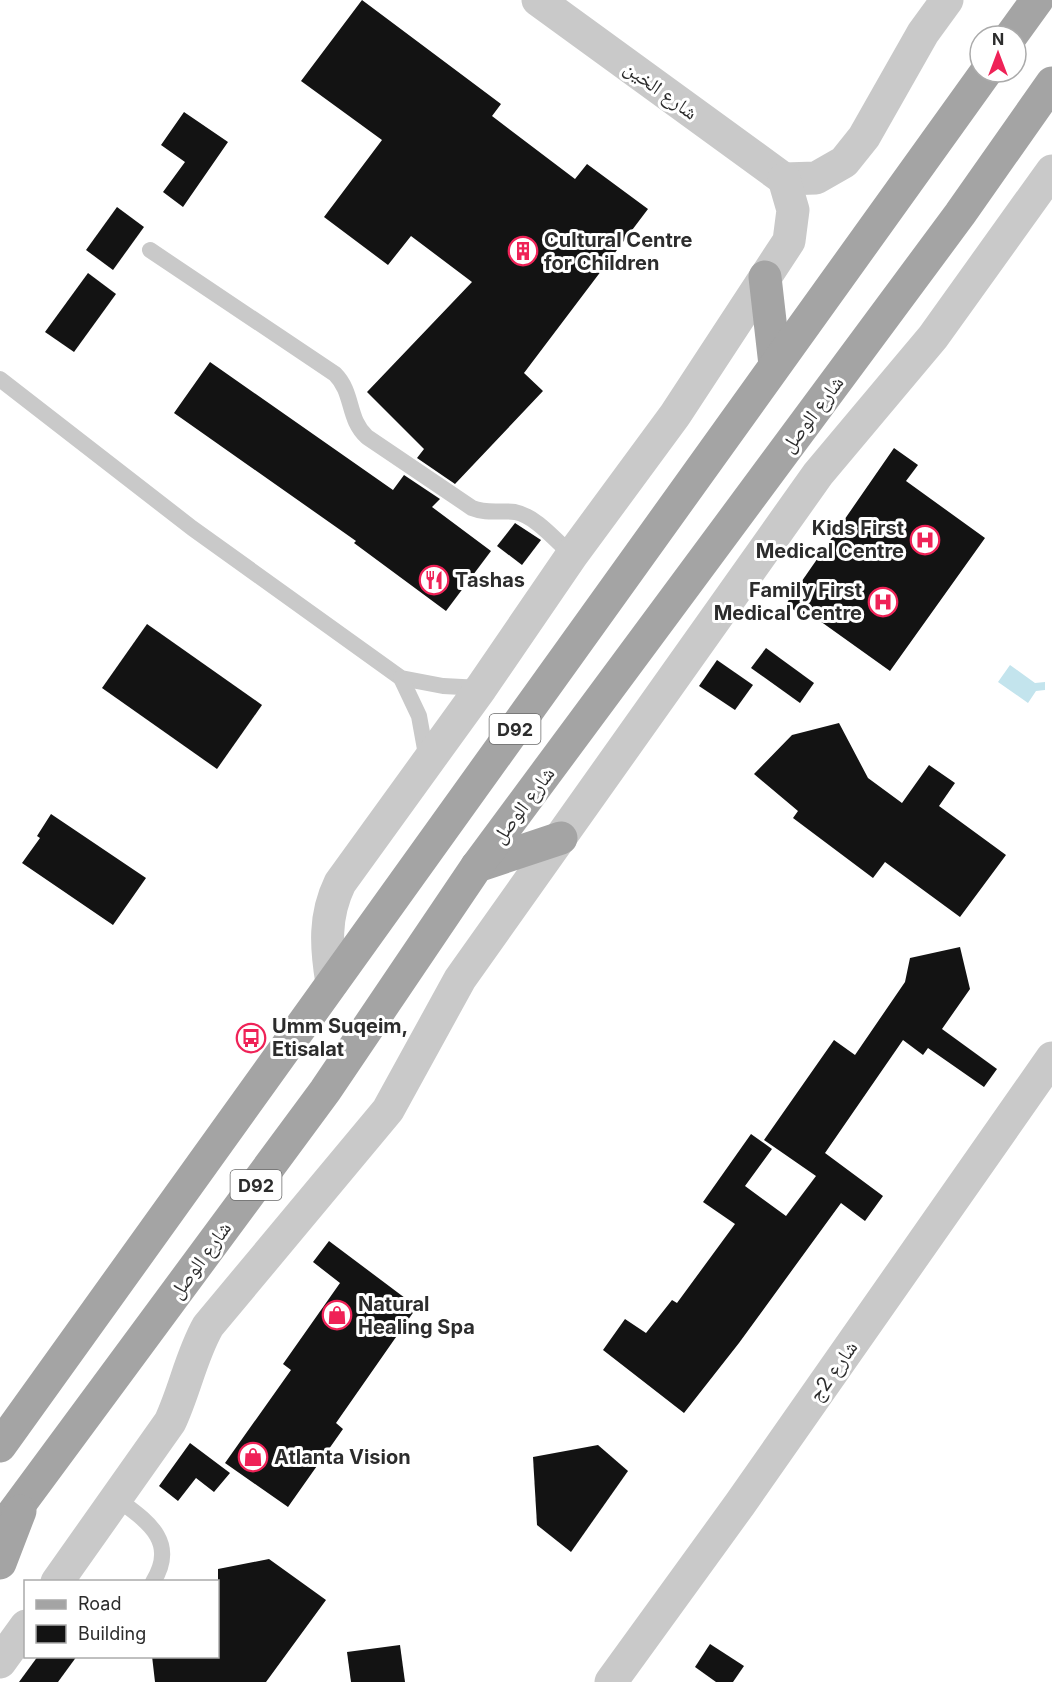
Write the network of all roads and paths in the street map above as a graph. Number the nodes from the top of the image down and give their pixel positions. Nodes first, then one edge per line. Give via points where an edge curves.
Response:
1 (538, 0) edge
2 (947, 0) edge
3 (1037, 0) edge
4 (1020, 24) edge
5 (1052, 83) edge
6 (977, 84) edge
7 (1052, 171) edge
8 (784, 179) junction
9 (150, 250) dead end
10 (765, 277) junction
11 (775, 365) junction
12 (0, 379) edge
13 (572, 555) junction
14 (401, 678) junction
15 (481, 688) junction
16 (427, 760) junction
17 (561, 838) junction
18 (477, 866) junction
19 (332, 983) junction
20 (1052, 1058) edge
21 (0, 1446) edge
22 (25, 1497) junction
23 (116, 1498) junction
24 (0, 1531) edge
25 (0, 1563) edge
26 (62, 1580) edge
27 (153, 1580) edge
28 (24, 1629) edge
29 (0, 1662) edge
30 (611, 1682) edge

1 - 8 street, شارع الخين
2 - 8 street via 923,33 864,137 844,162 816,178
3 - 4 main road
5 - 18 main road, شارع الوصل / D92 via 960,214
6 - 11 main road, D92
7 - 17 street via 946,320 818,474
8 - 10 street via 790,194 793,226 789,242
9 - 13 lane via 335,374 349,396 354,423 367,437 472,508 488,513 514,512 529,518
10 - 11 main road
10 - 13 street via 675,415
11 - 19 main road, D92
12 - 14 lane via 192,528
13 - 15 street
14 - 15 lane
14 - 16 lane via 419,716
15 - 16 street
16 - 19 street via 340,883 331,902 327,953
17 - 18 main road
17 - 23 street via 451,992 388,1110 208,1326 170,1422
18 - 22 main road, شارع الوصل / D92 via 325,1091
19 - 21 main road, D92
20 - 30 street, شارع 2ج
22 - 24 main road, شارع الوصل / D92
22 - 25 main road
23 - 26 street
23 - 27 lane via 153,1526 159,1538 160,1564
28 - 29 street

